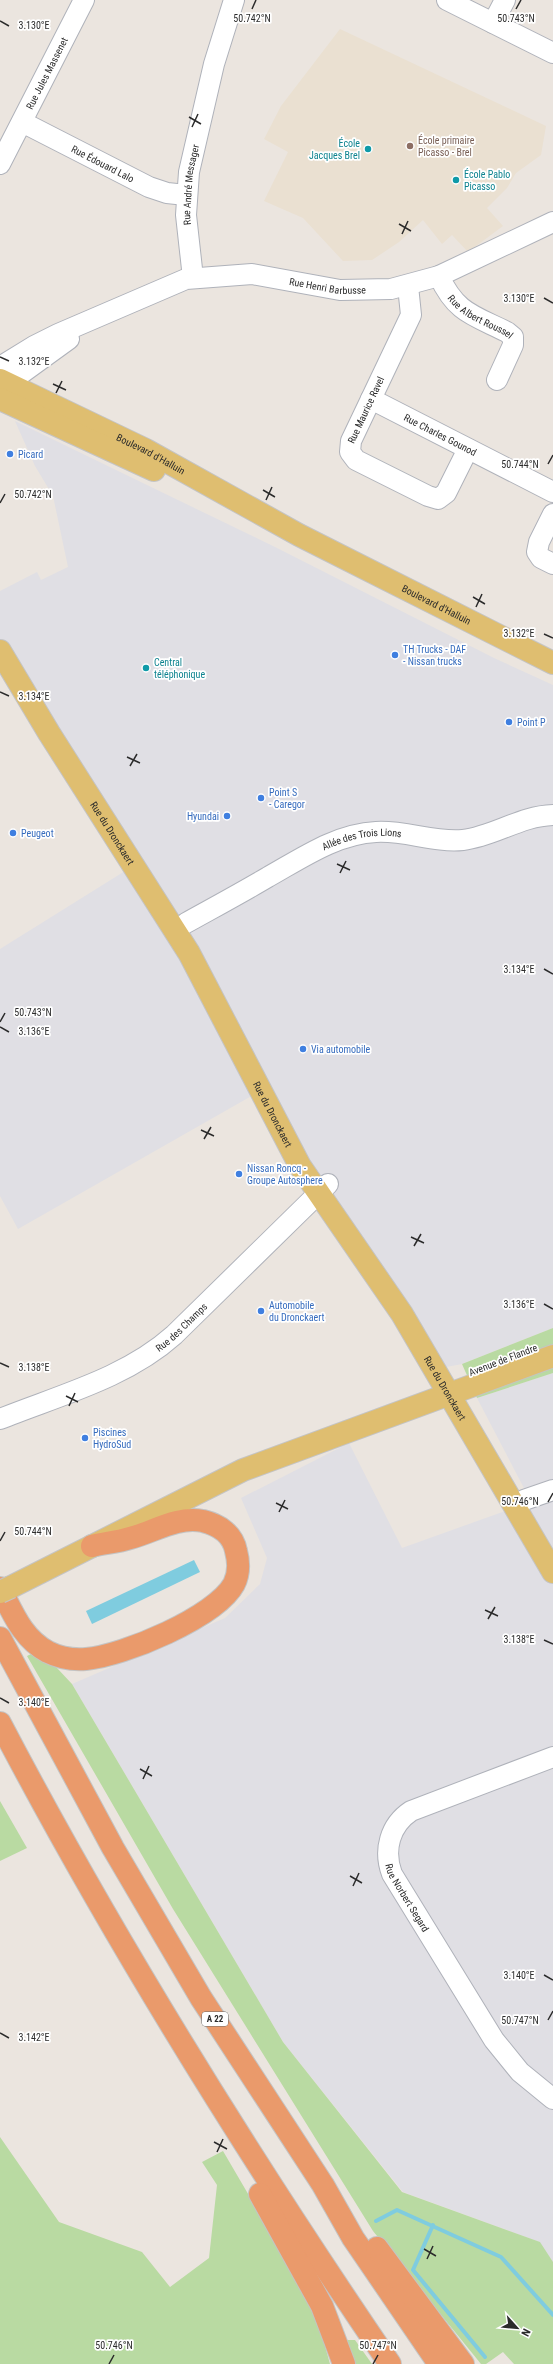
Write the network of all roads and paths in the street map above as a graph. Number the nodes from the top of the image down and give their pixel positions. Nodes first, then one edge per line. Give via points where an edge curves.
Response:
1 (234, 0) edge
2 (447, 0) edge
3 (505, 0) edge
4 (80, 1) edge
5 (494, 23) junction
6 (553, 53) edge
7 (22, 122) junction
8 (5, 140) edge
9 (0, 164) edge
10 (186, 195) junction
11 (553, 222) edge
12 (439, 276) junction
13 (193, 278) junction
14 (408, 286) junction
15 (497, 380) dead end
16 (2, 384) edge
17 (371, 399) junction
18 (468, 449) junction
19 (553, 492) edge
20 (553, 514) edge
21 (553, 564) edge
22 (0, 639) edge
23 (0, 651) edge
24 (553, 663) edge
25 (553, 815) edge
26 (186, 924) junction
27 (323, 1189) junction
28 (553, 1342) edge
29 (553, 1356) edge
30 (452, 1387) junction
31 (0, 1419) edge
32 (553, 1490) edge
33 (524, 1500) junction
34 (92, 1546) junction
35 (553, 1546) edge
36 (553, 1572) edge
37 (4, 1589) edge
38 (0, 1638) edge
39 (0, 1723) edge
40 (553, 1757) edge
41 (182, 2043) junction
42 (553, 2099) edge
43 (324, 2185) junction
44 (344, 2364) edge
45 (390, 2364) edge
46 (439, 2364) edge
47 (464, 2364) edge

1 - 10 street, Rue André Messager via 201,116
2 - 5 street
3 - 5 street
4 - 7 street, Rue Jules Massenet
5 - 6 street
7 - 8 street, Rue Jules Massenet
7 - 10 street, Rue Édouard Lalo via 149,187 167,193
8 - 9 street, Rue Jules Massenet
10 - 13 street, Rue André Messager
11 - 12 street, Rue Henri Barbusse
12 - 14 street, Rue Henri Barbusse
12 - 15 street, Rue Albert Roussel via 454,302 513,337 513,345
13 - 14 street, Rue Henri Barbusse via 252,274 326,288 363,291
13 - 16 street, Rue Henri Barbusse via 173,283 98,318
14 - 17 street, Rue Maurice Ravel via 411,315
16 - 24 main road, Boulevard d'Halluin via 146,450 299,534
17 - 18 street, Rue Charles Gounod
17 - 18 street, Rue Maurice Ravel via 351,441 350,452 356,460 383,474 438,499 446,493
18 - 19 street, Rue Charles Gounod
20 - 21 street via 538,542 537,552 541,558
22 - 26 main road, Rue du Dronckaert via 78,753
23 - 27 main road, Rue du Dronckaert via 189,953 293,1154
25 - 26 street, Allée des Trois Lions via 528,818 463,840 443,840 397,832 356,834 316,850
26 - 27 main road, Rue du Dronckaert via 293,1124
27 - 30 main road, Rue du Dronckaert via 404,1295
27 - 31 street, Rue des Champs via 179,1331 150,1355 120,1371
28 - 30 main road, Avenue de Flandre
29 - 30 main road, Avenue de Flandre
30 - 33 main road, Rue du Dronckaert
30 - 34 main road via 327,1425 278,1447 225,1478
30 - 36 main road, Rue du Dronckaert
32 - 33 street
33 - 35 main road, Rue du Dronckaert
34 - 37 main road
34 - 37 highway via 131,1538 161,1526 202,1521 229,1534 235,1544 238,1558 237,1572 228,1593 189,1622 131,1648 86,1659 58,1656 31,1640 20,1627
38 - 43 highway, A 22 via 113,1848 190,1979
39 - 41 highway via 88,1884
40 - 42 street, Rue Norbert Segard via 411,1811 403,1816 394,1829 388,1845 388,1855 392,1874 494,2040 520,2072
41 - 44 highway via 209,2110 288,2242 319,2300
41 - 45 highway via 298,2228
43 - 46 highway, A 22 via 353,2238
43 - 47 highway via 372,2242

